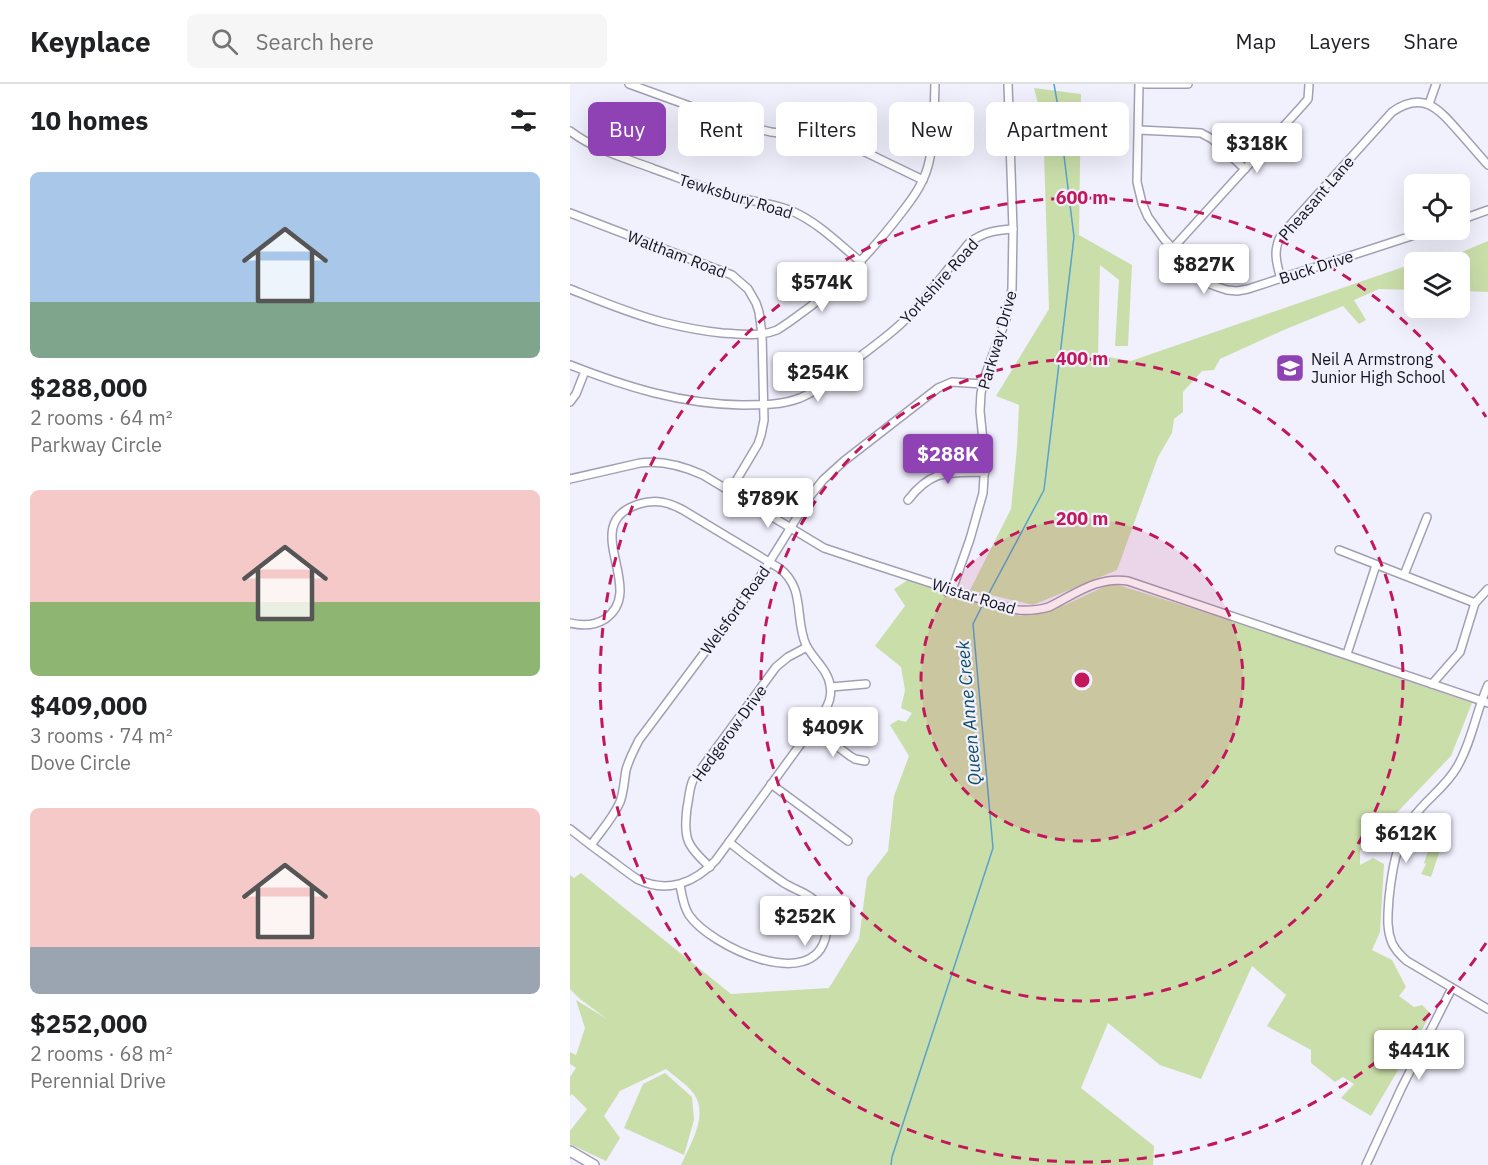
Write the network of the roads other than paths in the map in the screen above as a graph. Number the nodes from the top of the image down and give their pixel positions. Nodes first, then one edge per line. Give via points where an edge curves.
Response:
1 (629, 84) edge
2 (935, 84) edge
3 (1008, 84) edge
4 (1139, 84) edge
5 (1145, 84) edge
6 (1188, 84) edge
7 (1436, 84) edge
8 (1309, 85) edge
9 (1429, 104) junction
10 (1138, 130) junction
11 (570, 131) edge
12 (1488, 165) edge
13 (1245, 169) junction
14 (923, 180) junction
15 (1488, 210) edge
16 (570, 213) edge
17 (1470, 216) edge
18 (1013, 229) junction
19 (1404, 239) edge
20 (1173, 248) junction
21 (861, 262) junction
22 (1281, 279) junction
23 (570, 289) edge
24 (762, 334) junction
25 (570, 365) edge
26 (585, 371) junction
27 (983, 384) junction
28 (570, 402) edge
29 (763, 405) junction
30 (985, 472) junction
31 (570, 479) edge
32 (730, 491) junction
33 (908, 500) dead end
34 (1427, 517) dead end
35 (791, 528) junction
36 (1339, 550) dead end
37 (770, 562) junction
38 (1376, 565) junction
39 (1404, 576) junction
40 (1488, 589) edge
41 (952, 590) junction
42 (1475, 603) junction
43 (570, 622) edge
44 (807, 647) junction
45 (1347, 654) junction
46 (866, 684) dead end
47 (1432, 684) junction
48 (1488, 685) edge
49 (831, 687) junction
50 (1484, 701) edge
51 (813, 728) junction
52 (865, 761) dead end
53 (771, 784) junction
54 (570, 829) edge
55 (848, 841) dead end
56 (729, 842) junction
57 (591, 845) junction
58 (710, 867) junction
59 (680, 885) junction
60 (1452, 988) junction
61 (1488, 1010) edge
62 (570, 1151) edge
63 (594, 1165) edge
64 (1366, 1165) edge

1 - 14 street via 742,125 844,144
2 - 14 street via 930,157
3 - 18 street, Parkway Drive
4 - 10 street, Buck Drive
5 - 6 street
7 - 9 street
8 - 13 street via 1308,99
9 - 12 street via 1442,112
9 - 22 street, Pheasant Lane via 1412,102 1392,112 1286,228 1275,249
10 - 13 street via 1201,133
10 - 20 street, Buck Drive via 1139,193 1148,217
11 - 21 street, Tewksbury Road via 600,149 688,183 795,213
13 - 20 street
14 - 21 street
15 - 17 street
16 - 24 street, Waltham Road via 732,275 752,295
18 - 27 street, Parkway Drive via 1011,298
18 - 29 street, Yorkshire Road via 994,230 970,242 904,321 827,383 802,397
19 - 22 street, Buck Drive
20 - 22 street, Buck Drive via 1200,276 1227,290
21 - 24 street via 795,318
23 - 24 street via 660,322 708,331
24 - 29 street, Waltham Road
25 - 26 street, Yorkshire Road
26 - 28 street
26 - 29 street, Yorkshire Road via 656,394
27 - 30 street, Parkway Drive via 980,411
27 - 35 street, Welsford Road via 952,382 938,388 834,470 811,495
29 - 32 street, Waltham Road via 761,435
30 - 33 street via 934,476
30 - 41 street, Parkway Drive via 981,505
31 - 32 street, Wistar Road via 650,462 690,469
32 - 35 street, Wistar Road
34 - 39 street
35 - 37 street, Welsford Road
35 - 41 street, Wistar Road via 824,548
36 - 38 street
37 - 43 street via 672,504 653,501 639,505 620,517 613,530 612,545 621,588 616,607 594,624
37 - 44 street via 793,584
37 - 57 street, Welsford Road via 639,740 630,757 620,803
38 - 39 street
38 - 45 street
39 - 42 street
40 - 42 street
41 - 45 street, Wistar Road via 1016,610 1034,610 1049,607 1096,583 1121,580
42 - 47 street via 1460,652
44 - 49 street
44 - 58 street, Hedgerow Drive via 776,667 691,783 687,838 692,850
45 - 47 street, Wistar Road
46 - 49 street
47 - 50 street, Wistar Road
48 - 50 street
49 - 51 street via 829,703
50 - 60 street via 1459,765 1411,820 1399,844 1391,876 1387,921 1393,945 1407,961
51 - 52 street via 850,756
51 - 53 street
53 - 55 street
53 - 56 street
54 - 57 street
56 - 58 street
56 - 59 street via 819,905 827,930 816,954 803,962 784,964 729,947 693,920
57 - 59 street via 639,879 656,885
58 - 59 street
60 - 61 street
60 - 64 street
62 - 63 main road

